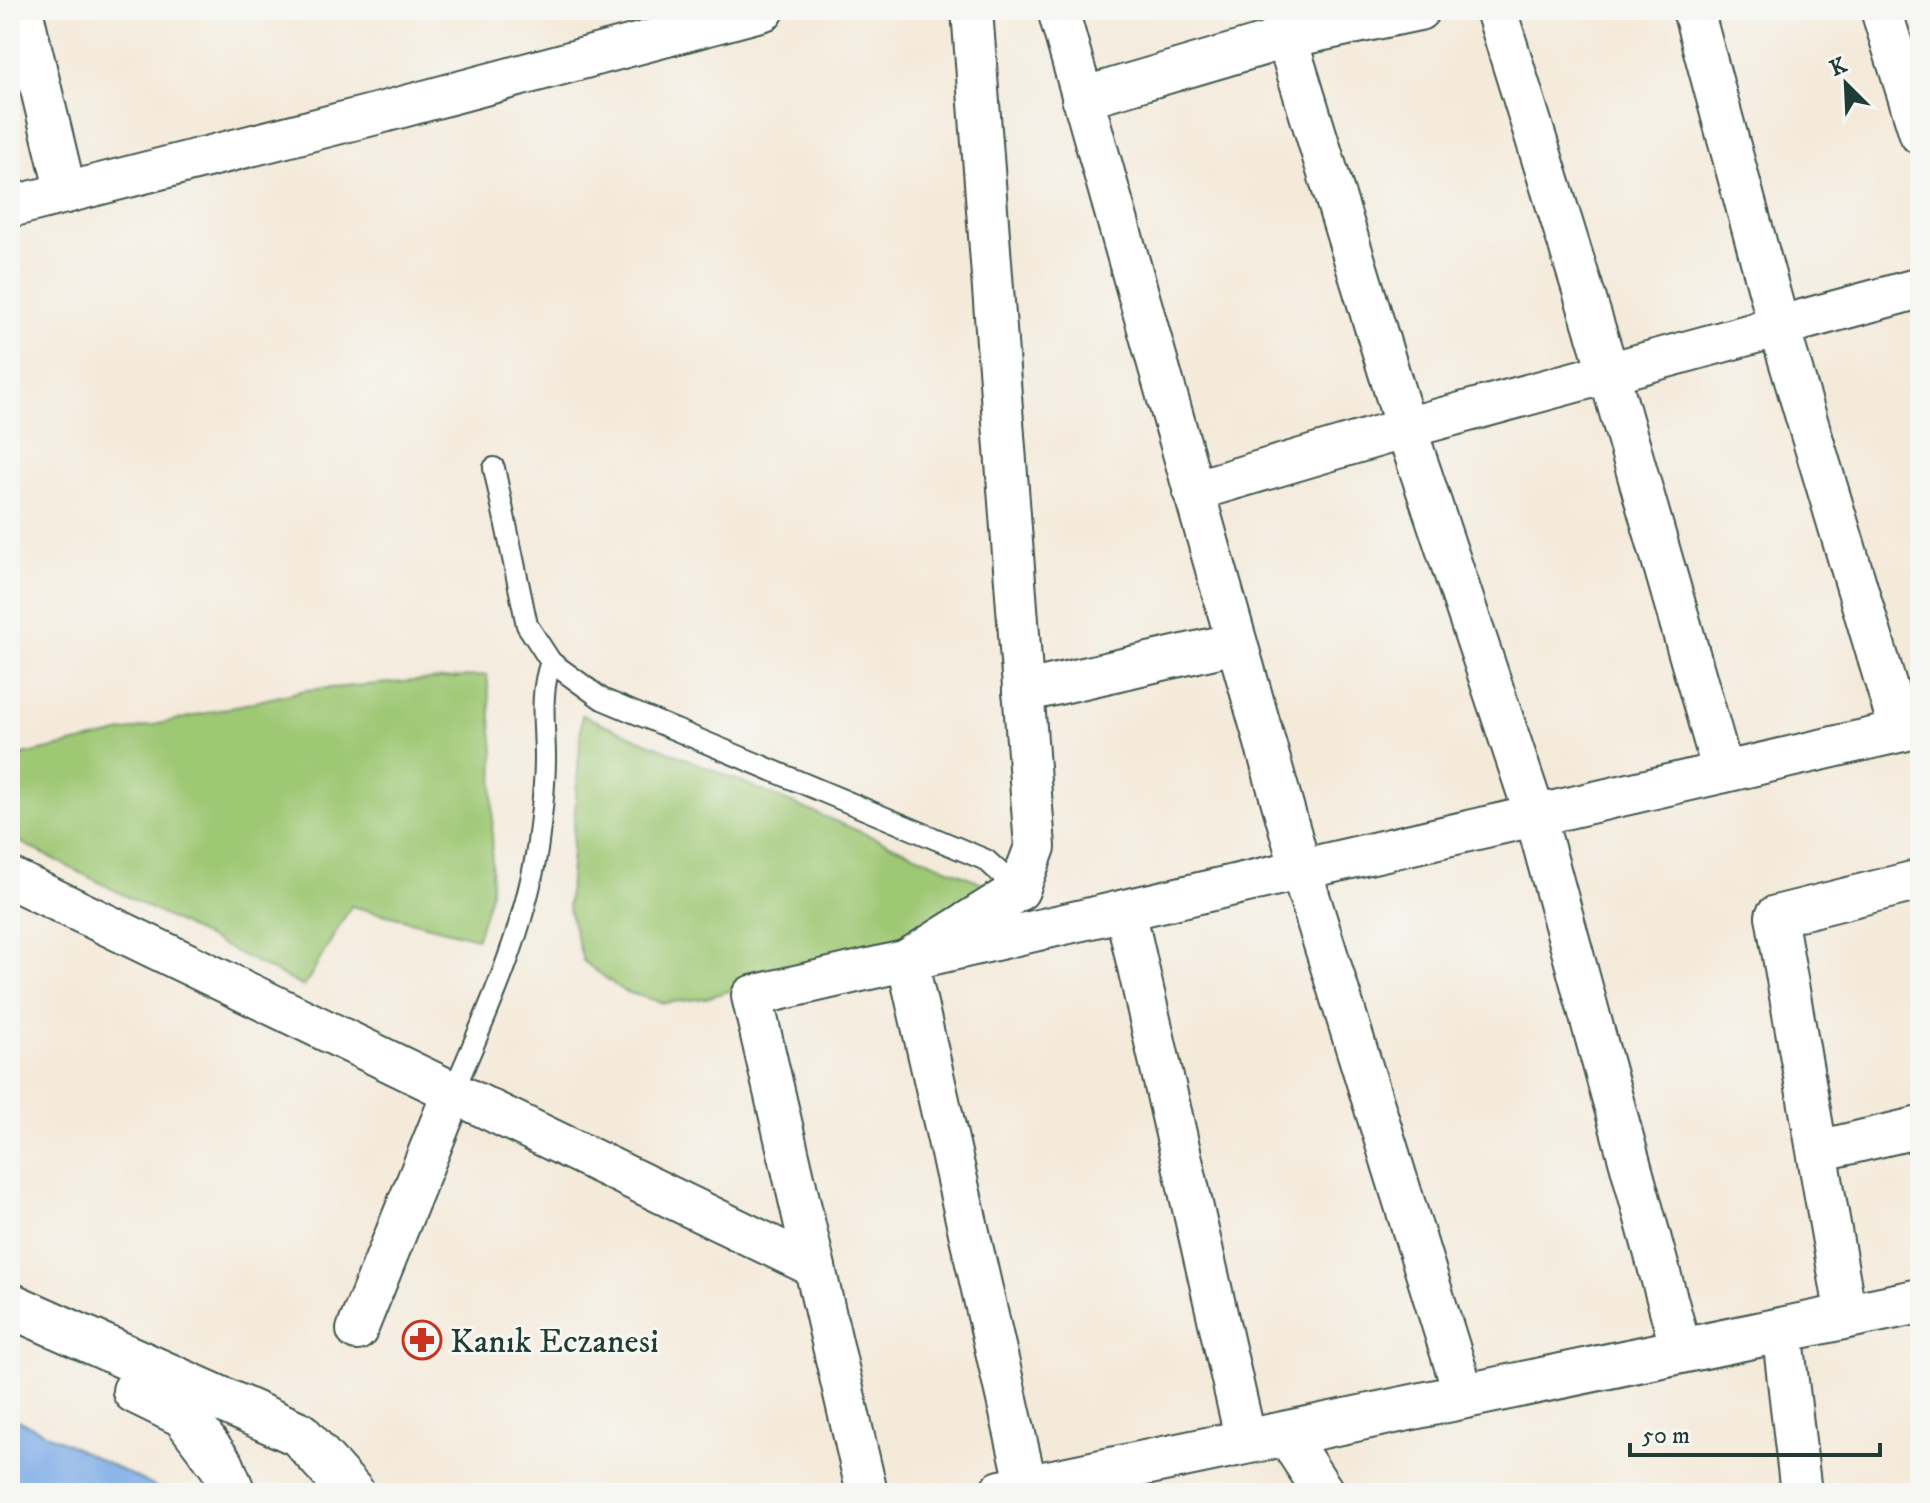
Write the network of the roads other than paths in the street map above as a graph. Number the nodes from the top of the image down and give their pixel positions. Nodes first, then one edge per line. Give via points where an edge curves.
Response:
1 (22, 10) edge
2 (764, 10) edge
3 (972, 10) edge
4 (1058, 10) edge
5 (1419, 10) edge
6 (1496, 10) edge
7 (1693, 10) edge
8 (1881, 10) edge
9 (1282, 24) edge
10 (1082, 98) junction
11 (1920, 134) edge
12 (66, 193) junction
13 (10, 207) edge
14 (1920, 288) edge
15 (1779, 327) junction
16 (1609, 374) junction
17 (1406, 428) junction
18 (494, 468) dead end
19 (1193, 491) junction
20 (1236, 643) junction
21 (551, 662) junction
22 (1023, 692) junction
23 (1910, 729) edge
24 (1723, 772) junction
25 (1535, 815) junction
26 (1301, 870) junction
27 (10, 878) edge
28 (1920, 880) edge
29 (1019, 890) junction
30 (1125, 910) junction
31 (907, 960) junction
32 (453, 1092) junction
33 (1920, 1127) edge
34 (1818, 1151) junction
35 (815, 1267) junction
36 (1920, 1301) edge
37 (10, 1305) edge
38 (1846, 1316) junction
39 (1782, 1329) junction
40 (10, 1330) edge
41 (357, 1330) dead end
42 (1681, 1350) junction
43 (1464, 1395) junction
44 (1266, 1437) junction
45 (1014, 1490) edge
46 (233, 1493) edge
47 (352, 1493) edge
48 (867, 1493) edge
49 (1324, 1493) edge
50 (1801, 1493) edge

1 - 12 street
2 - 12 street
3 - 22 street
4 - 10 street
5 - 9 street
6 - 16 street
7 - 15 street
8 - 11 street
9 - 10 street
9 - 17 street
10 - 19 street
12 - 13 street
14 - 15 street
15 - 16 street
15 - 23 street
16 - 17 street
16 - 24 street
17 - 19 street
17 - 25 street
18 - 21 lane via 527,625
19 - 20 street
20 - 22 street
20 - 26 street
21 - 29 lane via 602,699 986,860
21 - 32 lane via 543,700 543,806 526,899 497,990
22 - 29 street via 1035,847
23 - 24 street
24 - 25 street
25 - 26 street
25 - 42 street
26 - 30 street
26 - 43 street
27 - 32 street
28 - 34 street via 1776,916
29 - 31 street
30 - 31 street
30 - 44 street
31 - 35 street via 752,996
31 - 45 street
32 - 35 street
32 - 41 street
33 - 34 street
34 - 38 street
35 - 48 street
36 - 38 main road
37 - 47 main road via 299,1434
38 - 39 main road
39 - 42 main road
39 - 50 street
40 - 46 main road via 184,1415 222,1466
42 - 43 main road
43 - 44 main road
44 - 45 main road
44 - 49 street

